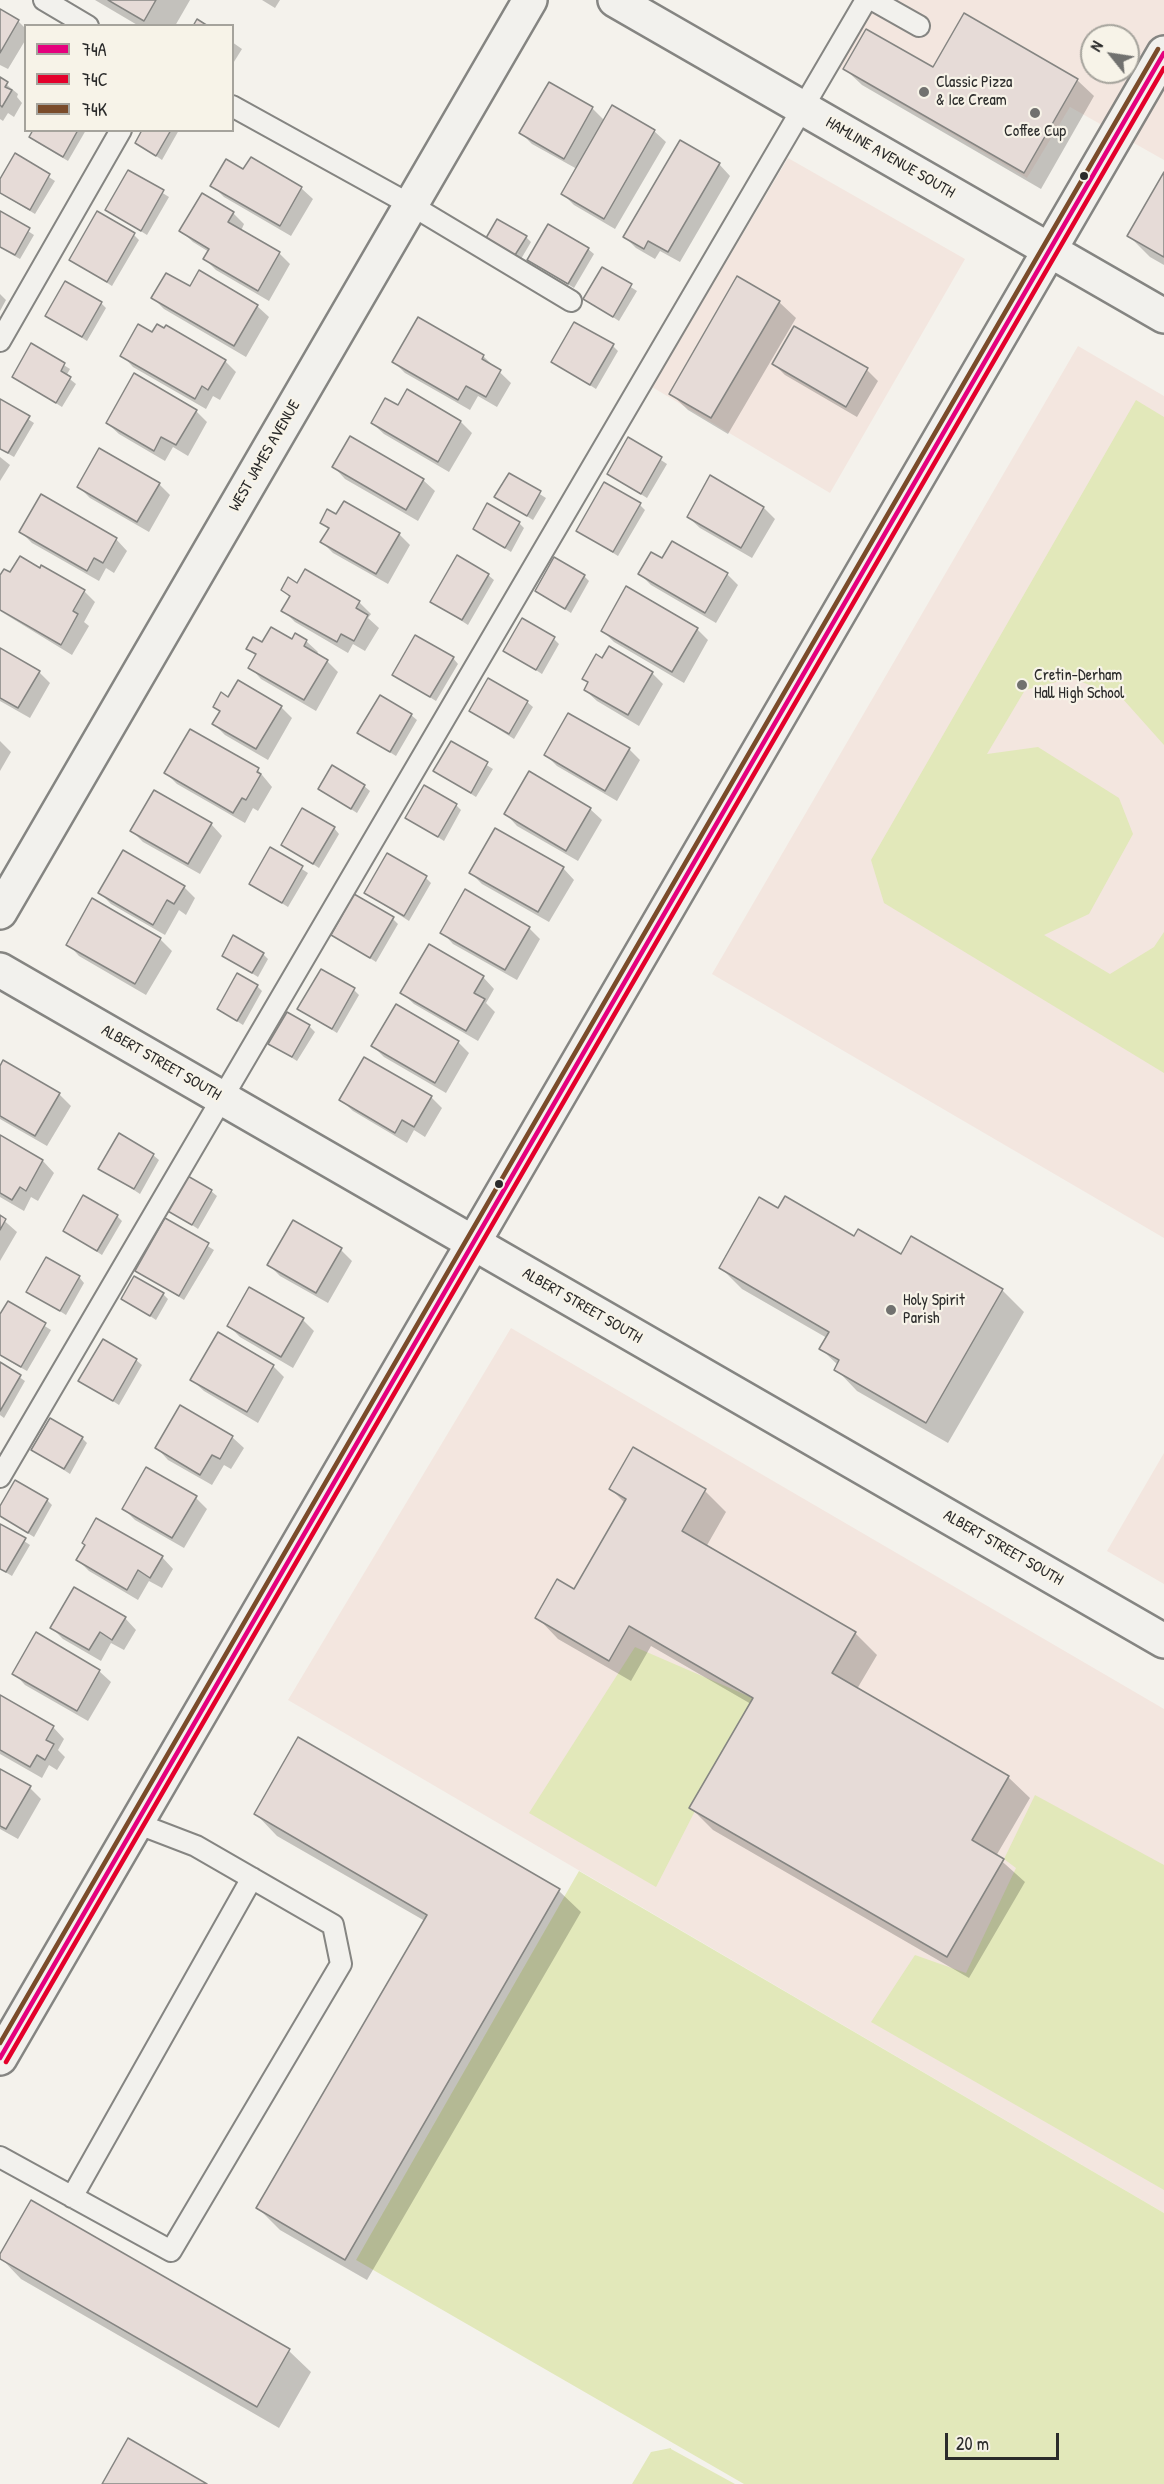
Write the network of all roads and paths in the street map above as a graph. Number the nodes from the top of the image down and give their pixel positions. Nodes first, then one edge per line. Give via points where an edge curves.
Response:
1 (44, 0) edge
2 (530, 0) edge
3 (615, 0) edge
4 (866, 0) edge
5 (873, 0) edge
6 (85, 24) edge
7 (919, 26) dead end
8 (1164, 52) edge
9 (234, 107) edge
10 (803, 108) junction
11 (120, 132) edge
12 (411, 205) junction
13 (1049, 250) junction
14 (570, 301) dead end
15 (1164, 316) edge
16 (0, 341) edge
17 (0, 912) edge
18 (0, 970) edge
19 (221, 1098) junction
20 (474, 1244) junction
21 (0, 1477) edge
22 (1164, 1641) edge
23 (136, 1823) junction
24 (252, 1878) junction
25 (0, 2058) edge
26 (0, 2157) edge
27 (72, 2197) junction

1 - 6 lane
2 - 12 street, WEST JAMES AVENUE
3 - 10 street, HAMLINE AVENUE SOUTH
4 - 10 lane
5 - 7 lane
8 - 13 street
9 - 12 lane
10 - 13 street, HAMLINE AVENUE SOUTH
10 - 19 lane
11 - 16 lane
12 - 14 lane
12 - 17 street, WEST JAMES AVENUE
13 - 15 street, HAMLINE AVENUE SOUTH
13 - 20 street
18 - 19 street, ALBERT STREET SOUTH
19 - 20 street, ALBERT STREET SOUTH
19 - 21 lane
20 - 22 street, ALBERT STREET SOUTH
20 - 23 street
23 - 24 lane via 196,1846
23 - 25 street
24 - 27 lane
24 - 27 lane via 333,1925 340,1964 171,2251
26 - 27 lane

